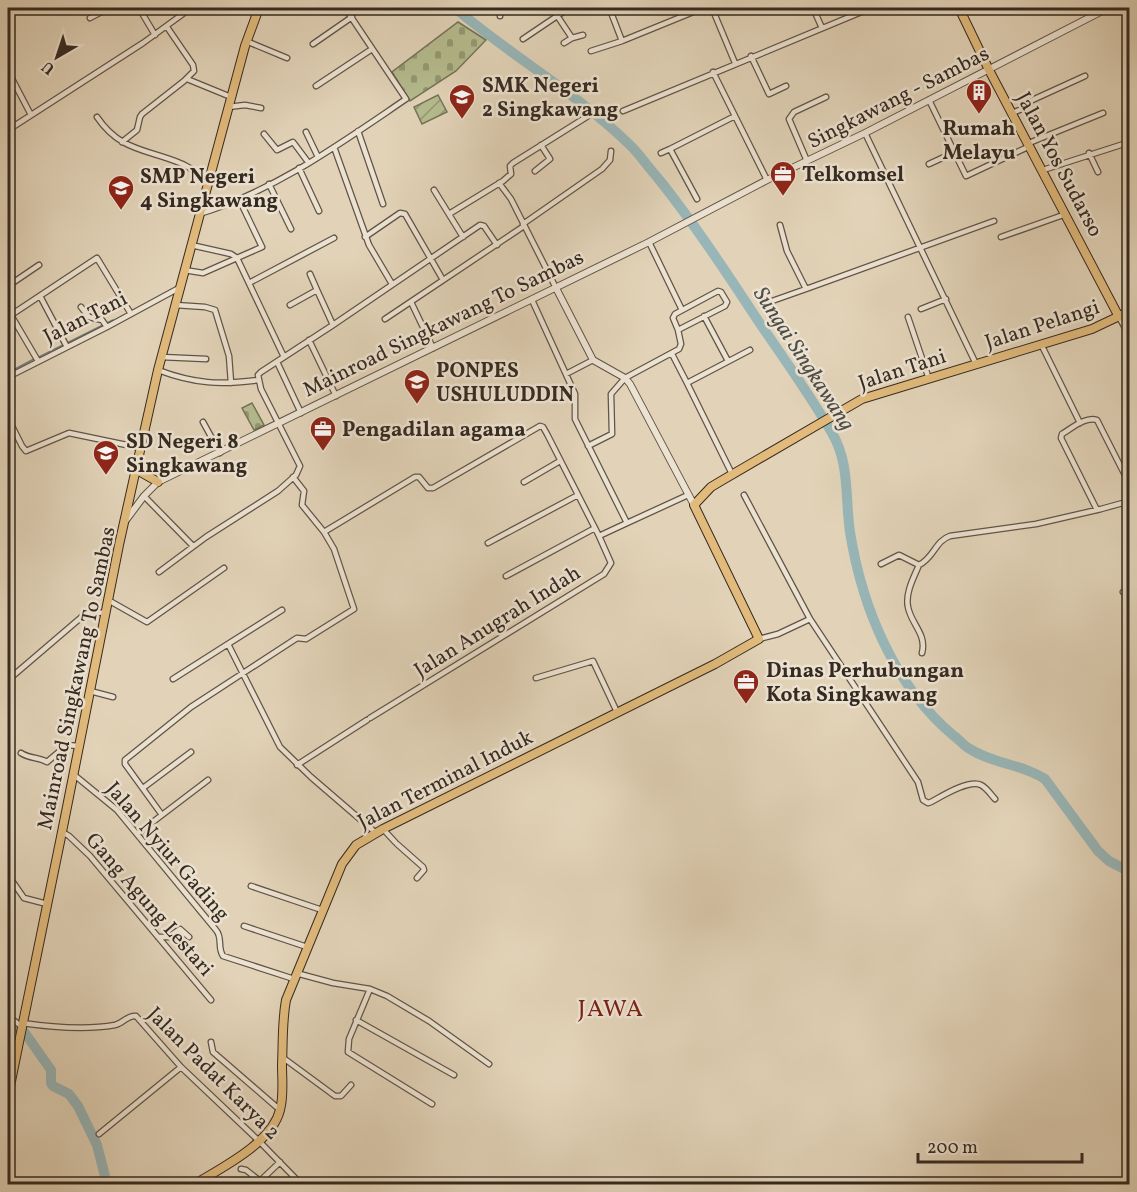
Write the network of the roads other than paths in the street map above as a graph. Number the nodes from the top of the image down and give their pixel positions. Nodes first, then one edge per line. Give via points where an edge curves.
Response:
1 (109, 8) edge
2 (139, 8) edge
3 (190, 8) edge
4 (259, 8) edge
5 (345, 8) edge
6 (552, 8) edge
7 (569, 8) edge
8 (618, 8) edge
9 (703, 8) edge
10 (712, 8) edge
11 (813, 8) edge
12 (871, 8) edge
13 (959, 8) edge
14 (1108, 8) edge
15 (558, 15) junction
16 (352, 17) junction
17 (90, 18) dead end
18 (167, 27) junction
19 (822, 28) junction
20 (155, 35) junction
21 (583, 35) dead end
22 (573, 38) junction
23 (523, 39) dead end
24 (1130, 39) edge
25 (246, 41) junction
26 (622, 41) junction
27 (564, 43) dead end
28 (313, 44) dead end
29 (1130, 45) edge
30 (372, 49) junction
31 (591, 51) dead end
32 (751, 56) junction
33 (287, 57) dead end
34 (735, 63) junction
35 (989, 70) junction
36 (8, 71) edge
37 (713, 72) junction
38 (1085, 76) dead end
39 (187, 79) junction
40 (316, 86) dead end
41 (786, 86) dead end
42 (226, 95) junction
43 (826, 97) dead end
44 (929, 100) junction
45 (228, 107) junction
46 (261, 108) dead end
47 (623, 111) dead end
48 (1012, 113) junction
49 (1103, 113) dead end
50 (31, 115) junction
51 (588, 116) dead end
52 (735, 116) junction
53 (97, 117) dead end
54 (8, 130) edge
55 (358, 131) junction
56 (306, 132) dead end
57 (865, 133) junction
58 (264, 134) dead end
59 (122, 142) junction
60 (1130, 142) edge
61 (541, 145) junction
62 (1029, 145) junction
63 (334, 147) junction
64 (670, 149) junction
65 (611, 151) dead end
66 (955, 152) junction
67 (661, 153) dead end
68 (1089, 153) junction
69 (318, 157) junction
70 (807, 161) junction
71 (308, 162) junction
72 (929, 164) dead end
73 (299, 168) junction
74 (1042, 170) junction
75 (535, 171) dead end
76 (1098, 172) dead end
77 (205, 178) junction
78 (767, 180) junction
79 (500, 183) junction
80 (269, 184) junction
81 (434, 190) dead end
82 (697, 199) dead end
83 (239, 200) junction
84 (383, 204) dead end
85 (319, 211) dead end
86 (199, 214) junction
87 (449, 214) junction
88 (1066, 214) junction
89 (701, 215) joint
90 (994, 221) dead end
91 (524, 225) junction
92 (780, 225) dead end
93 (291, 229) dead end
94 (365, 237) junction
95 (462, 237) junction
96 (1001, 237) dead end
97 (334, 238) dead end
98 (649, 242) junction
99 (191, 245) junction
100 (496, 245) junction
101 (921, 248) junction
102 (431, 257) junction
103 (237, 258) junction
104 (39, 265) dead end
105 (184, 270) junction
106 (310, 274) dead end
107 (443, 280) junction
108 (249, 283) junction
109 (392, 284) junction
110 (8, 286) edge
111 (556, 288) junction
112 (176, 289) junction
113 (806, 289) junction
114 (317, 290) junction
115 (40, 296) junction
116 (946, 299) junction
117 (532, 300) junction
118 (772, 301) dead end
119 (411, 302) junction
120 (174, 305) junction
121 (290, 305) dead end
122 (81, 307) dead end
123 (921, 309) dead end
124 (682, 310) junction
125 (1130, 311) edge
126 (9, 313) edge
127 (131, 314) junction
128 (704, 316) junction
129 (908, 316) dead end
130 (1119, 317) junction
131 (385, 319) dead end
132 (105, 325) junction
133 (333, 325) junction
134 (678, 330) junction
135 (1130, 337) edge
136 (309, 340) junction
137 (65, 344) junction
138 (1041, 344) junction
139 (433, 349) junction
140 (750, 350) dead end
141 (672, 354) junction
142 (161, 357) junction
143 (284, 357) junction
144 (37, 358) junction
145 (206, 359) dead end
146 (593, 360) junction
147 (728, 361) junction
148 (8, 362) edge
149 (278, 364) dead end
150 (976, 364) junction
151 (158, 370) junction
152 (14, 373) junction
153 (566, 374) junction
154 (8, 377) edge
155 (625, 378) junction
156 (929, 379) junction
157 (259, 380) junction
158 (231, 383) junction
159 (687, 383) junction
160 (336, 396) junction
161 (301, 413) junction
162 (8, 418) edge
163 (203, 422) dead end
164 (1080, 423) junction
165 (278, 424) junction
166 (588, 446) junction
167 (141, 448) junction
168 (220, 453) junction
169 (560, 461) junction
170 (136, 470) junction
171 (732, 474) junction
172 (293, 477) junction
173 (524, 482) dead end
174 (158, 483) junction
175 (1130, 485) edge
176 (578, 495) junction
177 (688, 495) junction
178 (744, 495) dead end
179 (144, 496) junction
180 (1130, 501) edge
181 (694, 505) junction
182 (1097, 510) junction
183 (627, 523) junction
184 (124, 524) junction
185 (595, 528) junction
186 (324, 532) junction
187 (599, 536) junction
188 (488, 543) dead end
189 (193, 546) junction
190 (881, 564) dead end
191 (919, 565) junction
192 (224, 568) dead end
193 (159, 572) dead end
194 (506, 576) dead end
195 (1123, 592) dead end
196 (1130, 599) edge
197 (108, 600) junction
198 (282, 610) dead end
199 (101, 613) junction
200 (810, 619) junction
201 (759, 639) junction
202 (228, 644) junction
203 (922, 652) dead end
204 (244, 672) junction
205 (536, 678) dead end
206 (172, 679) dead end
207 (8, 680) edge
208 (90, 691) junction
209 (113, 697) dead end
210 (617, 712) junction
211 (77, 746) junction
212 (191, 752) dead end
213 (21, 753) dead end
214 (297, 765) junction
215 (73, 774) junction
216 (208, 780) dead end
217 (143, 788) junction
218 (995, 799) dead end
219 (162, 815) junction
220 (380, 831) junction
221 (62, 832) junction
222 (137, 834) junction
223 (8, 875) edge
224 (417, 878) dead end
225 (251, 886) dead end
226 (47, 904) junction
227 (322, 910) junction
228 (243, 926) dead end
229 (157, 937) junction
230 (189, 937) dead end
231 (307, 947) junction
232 (295, 976) junction
233 (370, 989) junction
234 (211, 1000) dead end
235 (8, 1016) edge
236 (356, 1020) junction
237 (21, 1027) junction
238 (211, 1042) dead end
239 (282, 1057) junction
240 (489, 1064) dead end
241 (181, 1067) junction
242 (454, 1076) dead end
243 (351, 1085) dead end
244 (8, 1096) edge
245 (432, 1104) dead end
246 (280, 1110) junction
247 (99, 1134) dead end
248 (260, 1141) junction
249 (280, 1162) junction
250 (241, 1169) dead end
251 (195, 1185) edge
252 (302, 1185) edge

1 - 17 street
2 - 20 street
3 - 18 street
4 - 25 main road
5 - 16 street
6 - 15 street
7 - 15 street
8 - 26 street via 612,15
9 - 26 street
10 - 34 street
11 - 19 street
12 - 19 street
13 - 35 main road, Jalan Yos Sudarso
14 - 35 street, Singkawang - Sambas
15 - 22 street
15 - 23 street
16 - 28 street
16 - 30 street
18 - 20 street
18 - 39 street via 194,67
19 - 32 street
20 - 50 street
21 - 22 street
22 - 27 street
24 - 29 street
25 - 33 street
25 - 42 main road
26 - 31 street
30 - 40 street
30 - 55 street via 406,99
32 - 34 street
32 - 41 street via 769,94
34 - 37 street
35 - 44 street, Singkawang - Sambas
35 - 48 main road, Jalan Yos Sudarso
36 - 50 street
37 - 47 street
37 - 52 street
38 - 48 street
39 - 42 street
39 - 59 street via 142,114 137,130
42 - 45 main road
43 - 70 street via 789,118
44 - 57 street, Singkawang - Sambas
44 - 66 street
45 - 46 street
45 - 77 main road
48 - 62 main road, Jalan Yos Sudarso
49 - 62 street
50 - 54 street
51 - 61 street
52 - 64 street
52 - 78 street
53 - 59 street
55 - 63 street
55 - 84 street
56 - 69 street
57 - 70 street, Singkawang - Sambas
57 - 101 street
58 - 71 street via 277,150 294,143
59 - 77 street via 183,164
60 - 68 street
61 - 75 street via 550,159
61 - 79 street via 511,164 511,174
62 - 66 street via 966,176
62 - 74 main road, Jalan Yos Sudarso
63 - 69 street
63 - 94 street
64 - 67 street
64 - 82 street
65 - 91 street via 610,160 602,169
66 - 72 street
68 - 74 street
68 - 76 street
69 - 71 street
70 - 78 street, Singkawang - Sambas
71 - 73 street
73 - 80 street
73 - 85 street
74 - 88 main road, Jalan Yos Sudarso
77 - 86 main road
78 - 89 street, Singkawang - Sambas
79 - 87 street
79 - 91 street
80 - 83 street
80 - 93 street
81 - 87 street
83 - 86 street
83 - 103 street via 262,245
86 - 99 main road
87 - 95 street
88 - 96 street
88 - 130 main road, Jalan Yos Sudarso
89 - 98 street, Mainroad Singkawang To Sambas
90 - 101 street
91 - 100 street
91 - 111 street
92 - 113 street via 787,251
94 - 102 street via 403,213
94 - 109 street
95 - 100 street via 481,224
95 - 102 street
97 - 108 street
98 - 111 street, Mainroad Singkawang To Sambas
98 - 124 street
99 - 103 street
99 - 105 main road
100 - 107 street
101 - 113 street
101 - 116 street
102 - 107 street
102 - 109 street
103 - 105 street via 202,273
103 - 108 street
104 - 110 street
105 - 112 main road
106 - 114 street
107 - 119 street
108 - 143 street
109 - 133 street
111 - 117 street, Mainroad Singkawang To Sambas
111 - 146 street
112 - 120 main road
112 - 127 street, Jalan Tani
113 - 118 street
114 - 121 street
114 - 133 street
115 - 126 street
115 - 127 street via 97,258
115 - 137 street
116 - 123 street
116 - 150 street
117 - 139 street, Mainroad Singkawang To Sambas
117 - 153 street
119 - 131 street
119 - 139 street
120 - 142 main road
120 - 158 street via 215,310 229,356
122 - 132 street via 88,317 99,318
124 - 128 street via 720,291 727,304
124 - 134 street via 673,318
125 - 130 main road
126 - 144 street
127 - 132 street, Jalan Tani
128 - 134 street
128 - 147 street
129 - 156 street
130 - 135 street, Jalan Yos Sudarso
130 - 138 main road, Jalan Pelangi
132 - 137 street, Jalan Tani
133 - 136 street
134 - 141 street via 681,347
136 - 143 street
136 - 160 street
137 - 144 street, Jalan Tani
138 - 150 main road, Jalan Pelangi
138 - 164 street
139 - 160 street, Mainroad Singkawang To Sambas
140 - 147 street
141 - 155 street
141 - 159 street
142 - 145 street
142 - 151 main road
143 - 157 street via 261,372
144 - 152 street, Jalan Tani
146 - 153 street
146 - 155 street
147 - 159 street
148 - 152 street
149 - 161 street
150 - 156 main road, Jalan Tani
151 - 158 street via 188,380
151 - 167 main road
152 - 154 street, Jalan Tani
153 - 166 street via 575,394 575,419
155 - 166 street via 611,394 612,434
155 - 177 street
156 - 171 main road, Jalan Tani via 862,399
157 - 158 street
157 - 165 street
159 - 171 street
160 - 161 street, Mainroad Singkawang To Sambas
161 - 165 street, Mainroad Singkawang To Sambas
162 - 167 street via 25,450 69,433
163 - 168 street
164 - 175 street via 1092,418 1099,422
164 - 182 street via 1061,438
165 - 168 street, Mainroad Singkawang To Sambas
165 - 172 street via 300,466
166 - 183 street
167 - 170 main road
168 - 174 street, Mainroad Singkawang To Sambas
169 - 173 street
169 - 176 street
169 - 186 street via 544,428 538,427 433,488 415,477
170 - 174 main road
170 - 184 main road
171 - 181 main road, Jalan Tani via 711,487
172 - 186 street via 304,491 302,505
172 - 189 street via 278,491
174 - 179 street, Mainroad Singkawang To Sambas
176 - 185 street
176 - 188 street
177 - 181 street
177 - 183 street
178 - 200 street
179 - 184 street, Mainroad Singkawang To Sambas
179 - 189 street
180 - 182 street
181 - 201 main road
182 - 191 street via 1036,524 950,536 940,541 929,559
183 - 187 street
184 - 197 main road, Mainroad Singkawang To Sambas
185 - 187 street
185 - 194 street
186 - 204 street via 334,549 354,609 306,639 297,638
187 - 214 street, Jalan Anugrah Indah via 611,563 604,574
189 - 193 street
190 - 191 street via 899,555
191 - 203 street via 907,605 922,638
192 - 197 street via 147,622
195 - 196 street
197 - 199 main road, Mainroad Singkawang To Sambas
198 - 202 street
199 - 207 street via 84,615
199 - 208 main road, Mainroad Singkawang To Sambas
200 - 201 street
200 - 218 street via 917,779 921,797 928,803 971,784 983,786
201 - 210 main road, Jalan Terminal Induk
202 - 204 street
202 - 206 street
204 - 214 street via 280,747
204 - 217 street via 186,710 125,760
205 - 210 street via 593,661
208 - 209 street
208 - 211 main road, Mainroad Singkawang To Sambas
210 - 220 main road, Jalan Terminal Induk
211 - 213 street via 69,745 47,762
211 - 215 main road, Mainroad Singkawang To Sambas
212 - 217 street
214 - 220 street
215 - 221 main road, Mainroad Singkawang To Sambas
215 - 222 street, Jalan Nyiur Gading via 108,801
216 - 219 street
217 - 219 street
219 - 222 street
220 - 224 street via 424,868
220 - 227 main road, Jalan Terminal Induk via 349,853
221 - 226 main road, Mainroad Singkawang To Sambas
221 - 229 street, Gang Agung Lestari via 90,856
222 - 232 street, Jalan Nyiur Gading via 216,930 223,956
223 - 226 street via 24,898
225 - 227 street
226 - 237 main road, Mainroad Singkawang To Sambas
227 - 231 main road, Jalan Terminal Induk
228 - 231 street
229 - 230 street via 168,937 180,929
229 - 234 street, Gang Agung Lestari
231 - 232 main road, Jalan Terminal Induk
232 - 233 street
232 - 239 main road, Jalan Terminal Induk via 284,1014
233 - 236 street
233 - 240 street via 429,1021
235 - 237 street
236 - 242 street
236 - 245 street via 347,1044 350,1054
237 - 241 street, Jalan Padat Karya 2 via 119,1024 136,1016
237 - 244 main road, Mainroad Singkawang To Sambas
238 - 246 street via 213,1052
239 - 243 street via 335,1096 341,1096
239 - 246 main road, Jalan Terminal Induk
241 - 247 street
241 - 248 street, Jalan Padat Karya 2
246 - 248 main road, Jalan Terminal Induk
248 - 249 street, Jalan Padat Karya 2
248 - 251 main road, Jalan Terminal Induk
249 - 250 street via 260,1181
249 - 252 street, Jalan Padat Karya 2

